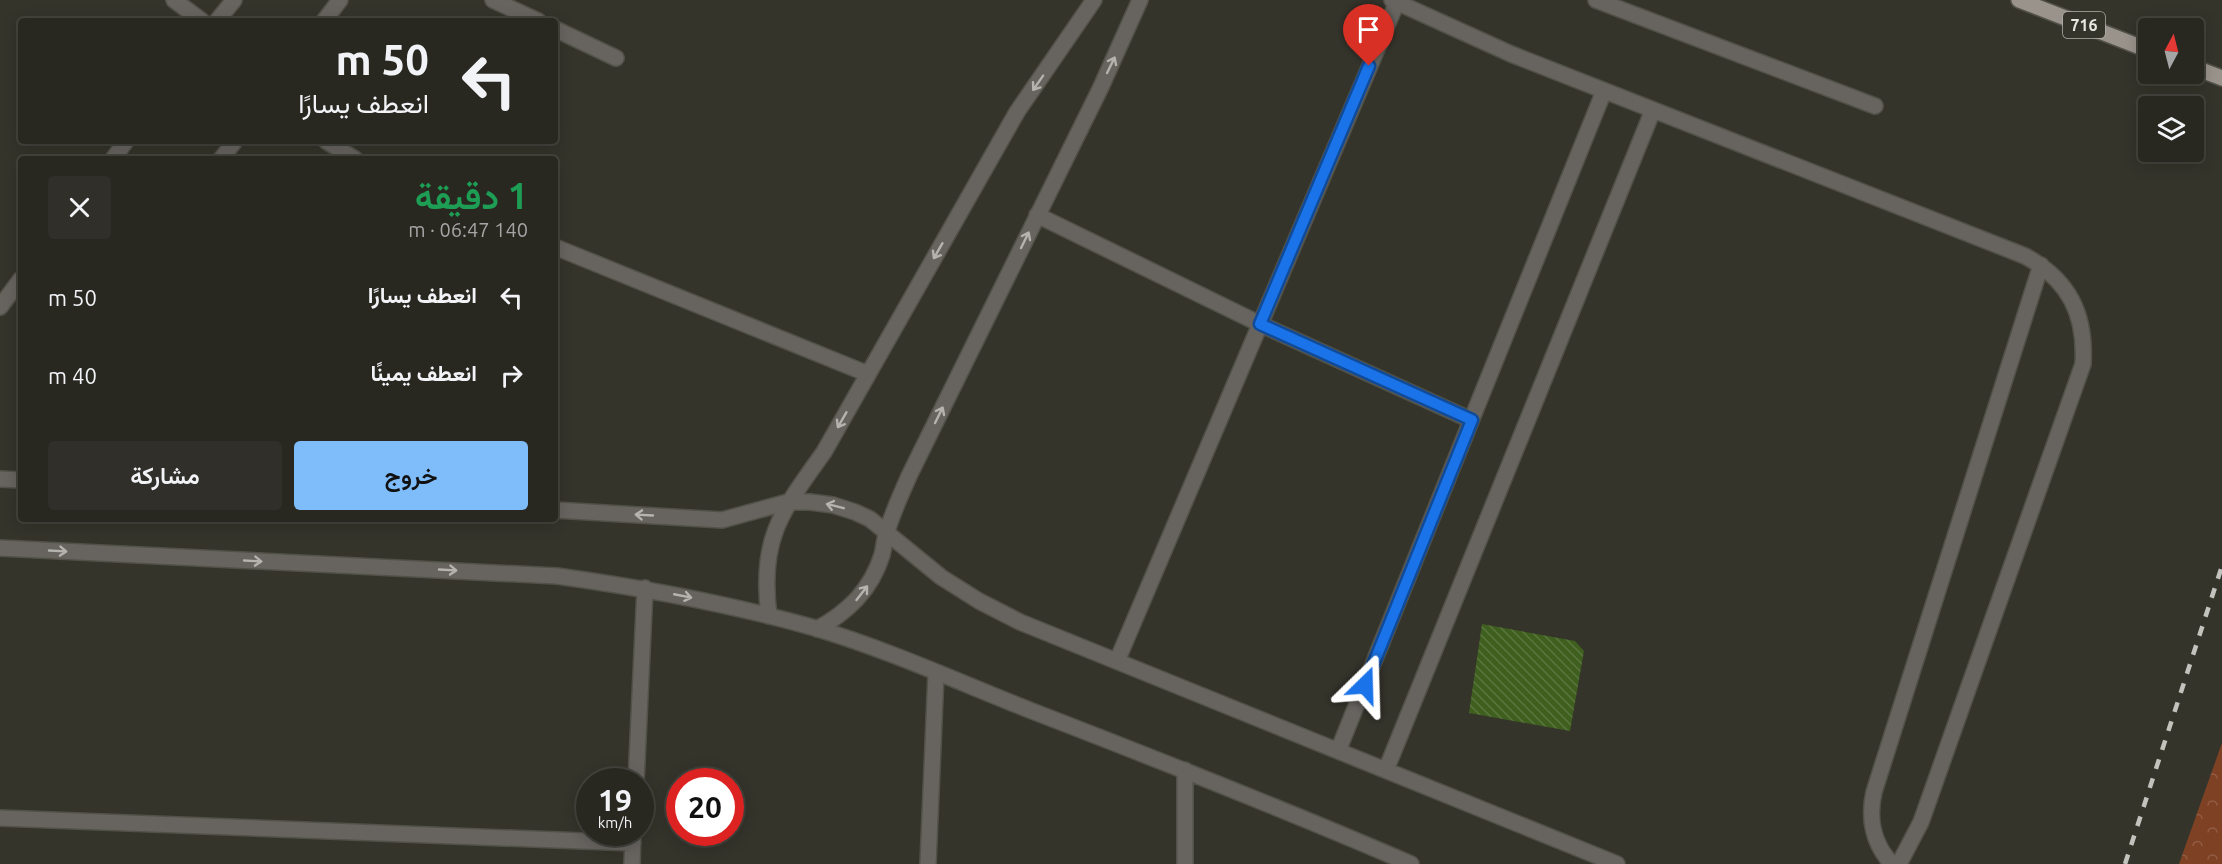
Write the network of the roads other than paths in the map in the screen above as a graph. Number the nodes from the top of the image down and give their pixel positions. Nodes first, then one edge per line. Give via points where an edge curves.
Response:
1 (174, 0) edge
2 (234, 0) edge
3 (340, 0) edge
4 (493, 0) edge
5 (1094, 0) edge
6 (1140, 0) edge
7 (1596, 0) edge
8 (2019, 0) edge
9 (1394, 1) edge
10 (198, 18) edge
11 (220, 18) edge
12 (326, 18) edge
13 (532, 18) edge
14 (558, 30) edge
15 (2138, 46) edge
16 (616, 58) dead end
17 (2204, 71) edge
18 (2222, 78) edge
19 (1604, 91) junction
20 (1875, 106) dead end
21 (1653, 110) junction
22 (124, 144) edge
23 (233, 144) edge
24 (331, 144) edge
25 (114, 156) edge
26 (223, 156) edge
27 (349, 156) edge
28 (1037, 215) junction
29 (558, 248) edge
30 (2041, 265) junction
31 (18, 283) edge
32 (0, 307) edge
33 (1260, 324) junction
34 (868, 374) junction
35 (1472, 420) junction
36 (0, 479) edge
37 (18, 480) edge
38 (788, 502) junction
39 (558, 510) edge
40 (886, 533) junction
41 (0, 548) edge
42 (645, 588) junction
43 (770, 616) junction
44 (817, 629) junction
45 (1117, 661) junction
46 (936, 673) junction
47 (1338, 751) junction
48 (637, 768) edge
49 (1185, 770) junction
50 (1386, 770) junction
51 (0, 818) edge
52 (576, 836) edge
53 (633, 846) edge
54 (632, 864) edge
55 (928, 864) edge
56 (1185, 864) edge
57 (1412, 864) edge
58 (1617, 864) edge
59 (1892, 864) edge
60 (1899, 864) edge

1 - 10 street
2 - 11 street
3 - 12 street
4 - 13 street
5 -> 34 street via 1017,112
28 -> 6 street
7 - 20 street
8 - 15 main road, 716
9 - 19 street
9 - 33 street
14 - 16 street
17 - 18 main road
19 - 21 street
19 - 35 street
21 - 30 street
21 - 50 street
22 - 25 street
23 - 26 street
24 - 27 street
28 - 33 street
40 -> 28 street via 909,477
29 - 34 street
30 - 59 street via 1874,792 1873,831
30 - 60 street via 2066,289 2075,305 2084,343 2083,364 1921,822
31 - 32 street
33 - 35 street
33 - 45 street
34 -> 38 street via 824,452
35 - 47 street
36 - 37 street
38 -> 39 street via 722,520
40 -> 38 street via 870,519 844,508
38 - 43 street via 768,558 766,593
44 -> 40 street via 852,606 865,590 876,573
40 - 45 street via 941,577 979,601
41 -> 42 street via 557,576
42 -> 43 street
42 - 48 street
43 - 44 street
44 - 46 street
45 - 47 street
46 - 49 street
46 - 55 street
47 - 50 street
49 - 56 street
49 - 57 street
50 - 58 street
51 - 52 street
53 - 54 street

